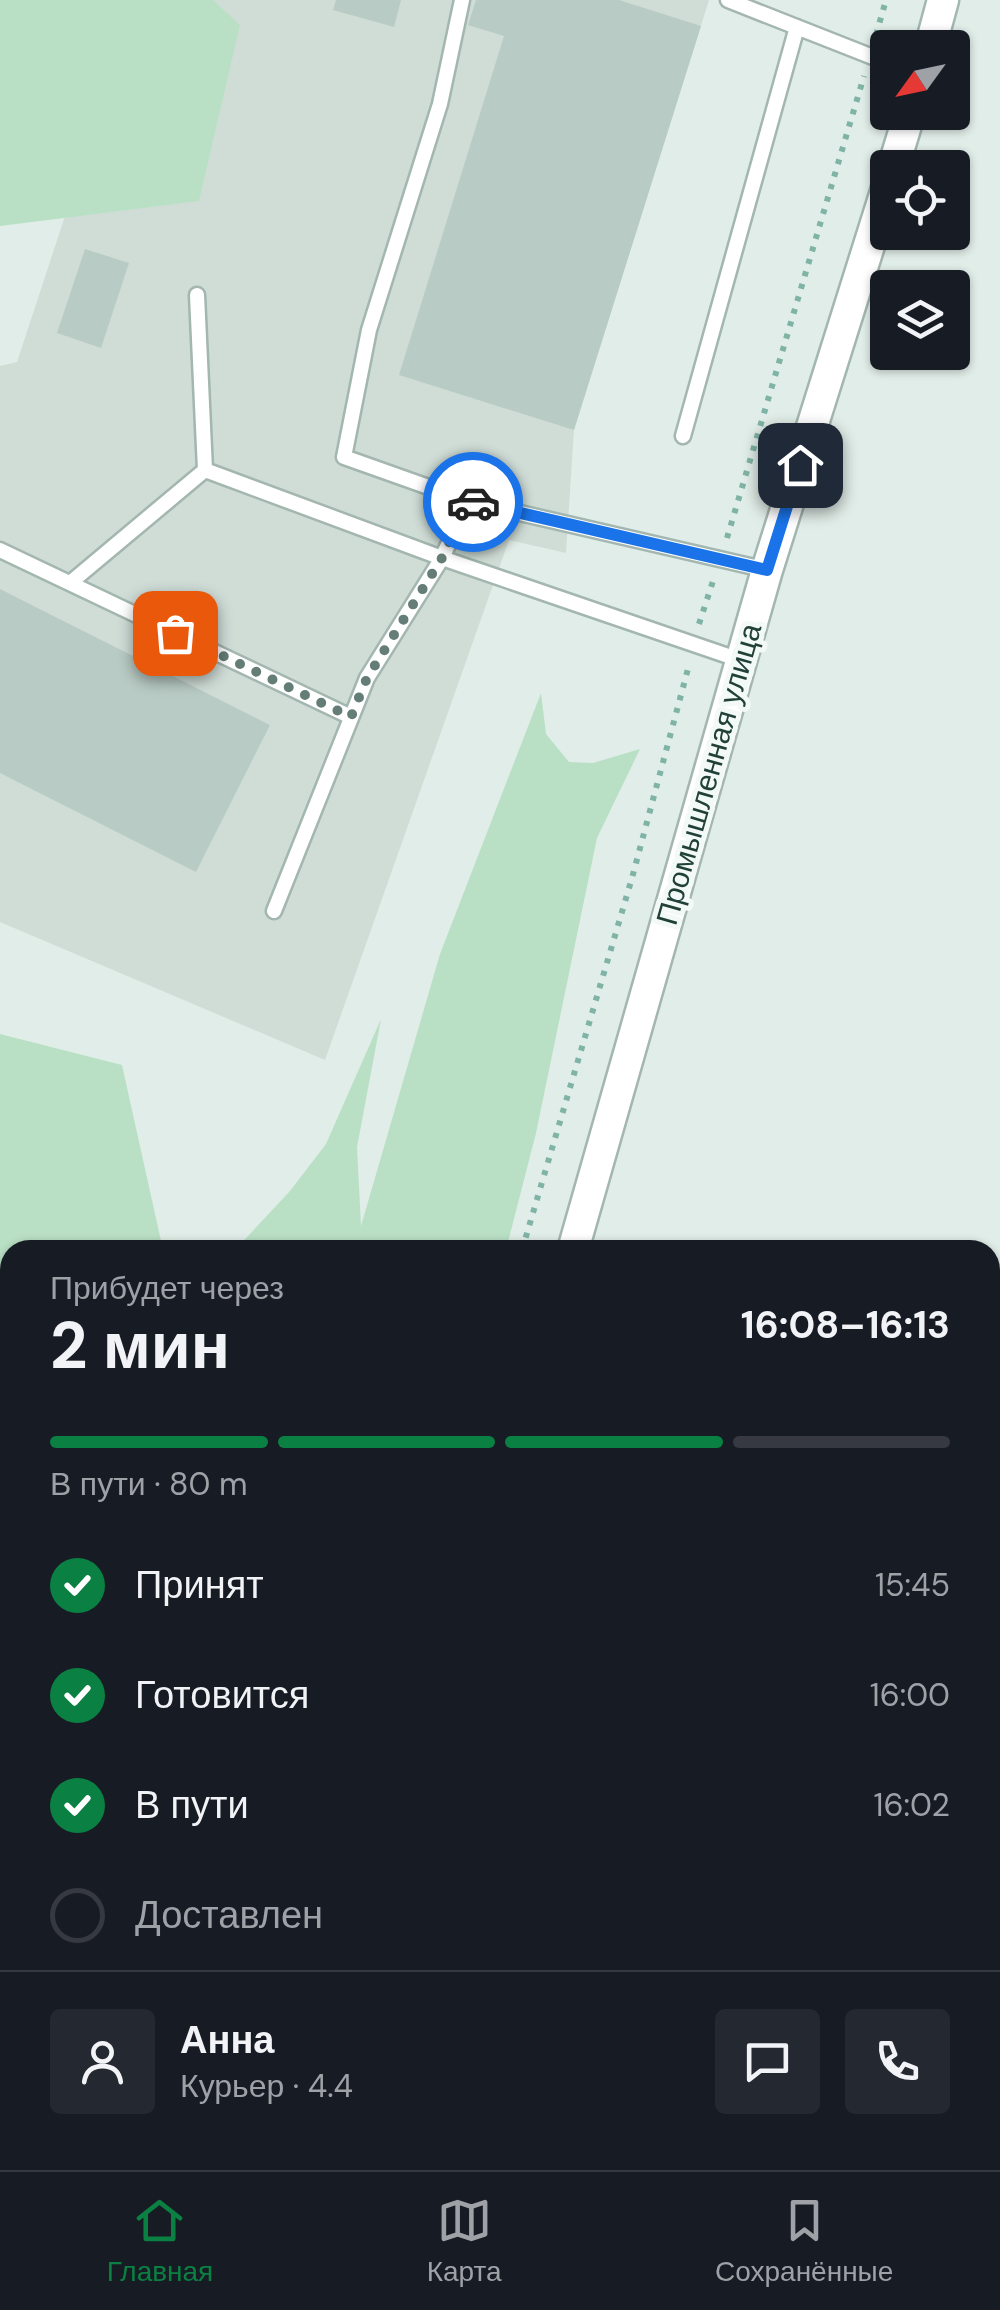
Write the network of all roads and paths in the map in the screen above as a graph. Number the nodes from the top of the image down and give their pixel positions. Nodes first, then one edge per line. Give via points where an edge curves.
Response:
1 (462, 0) edge
2 (728, 0) edge
3 (943, 0) edge
4 (797, 27) junction
5 (935, 30) edge
6 (870, 56) edge
7 (870, 241) edge
8 (197, 295) dead end
9 (683, 436) dead end
10 (205, 470) junction
11 (468, 501) junction
12 (0, 550) edge
13 (442, 558) junction
14 (767, 570) junction
15 (70, 583) junction
16 (741, 660) junction
17 (351, 717) junction
18 (274, 911) dead end
19 (576, 1240) edge

1 - 11 lane via 440,104 369,330 344,457
2 - 4 lane
3 - 5 street
4 - 6 lane
4 - 9 lane
7 - 14 street, Промышленная улица
8 - 10 lane
10 - 13 lane
10 - 15 lane
11 - 13 lane
11 - 14 lane
12 - 15 lane
13 - 16 lane
13 - 17 lane via 367,678
14 - 16 street, Промышленная улица
15 - 17 lane
16 - 19 street, Промышленная улица
17 - 18 lane

